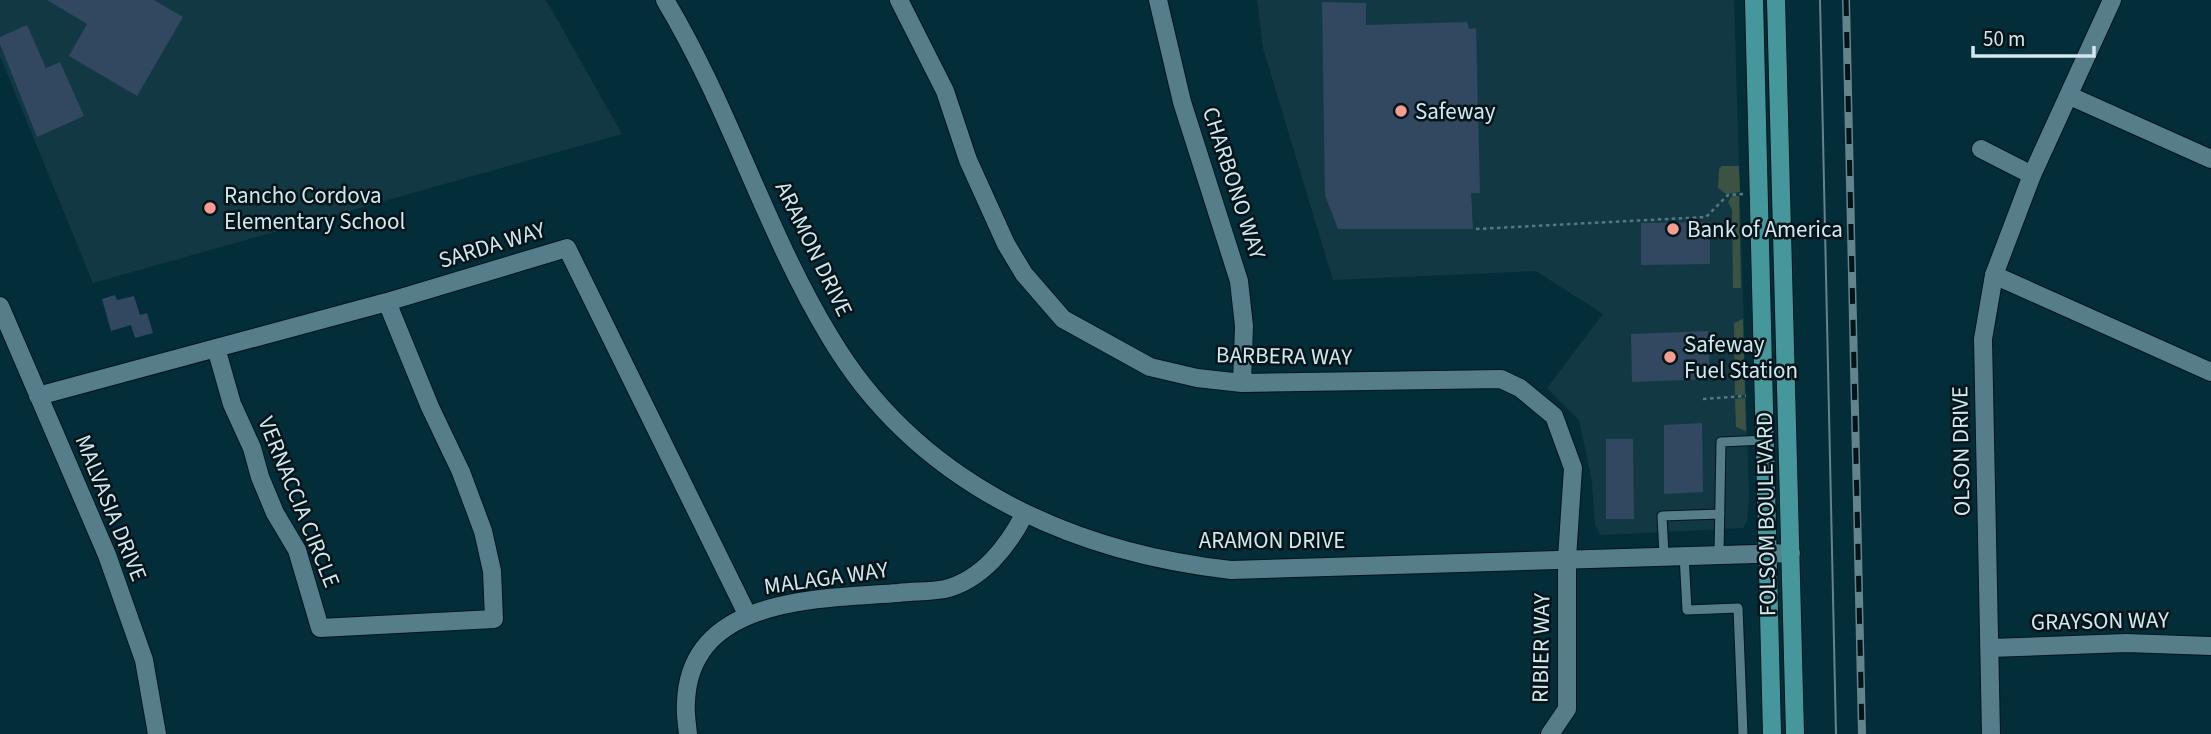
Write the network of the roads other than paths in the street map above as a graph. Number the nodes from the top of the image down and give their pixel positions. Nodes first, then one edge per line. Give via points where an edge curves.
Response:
1 (665, 0) edge
2 (900, 0) edge
3 (1158, 0) edge
4 (1754, 0) edge
5 (1776, 0) edge
6 (2112, 0) edge
7 (2070, 96) junction
8 (1981, 149) dead end
9 (2211, 159) edge
10 (2032, 176) junction
11 (1994, 275) junction
12 (387, 302) junction
13 (0, 306) edge
14 (216, 348) junction
15 (2211, 372) edge
16 (1242, 383) junction
17 (38, 396) junction
18 (1766, 440) junction
19 (1720, 514) junction
20 (1024, 515) junction
21 (1791, 553) junction
22 (1719, 554) junction
23 (1768, 554) junction
24 (1664, 555) junction
25 (1684, 555) junction
26 (1567, 558) junction
27 (747, 614) junction
28 (2211, 646) edge
29 (1990, 648) junction
30 (157, 734) edge
31 (688, 734) edge
32 (1550, 734) edge
33 (1744, 734) edge
34 (1771, 734) edge
35 (1795, 734) edge
36 (1991, 734) edge

1 - 20 street, ARAMON DRIVE via 697,54 831,339 907,432 963,480
2 - 16 street, BARBERA WAY via 945,91 968,160 1006,244 1024,274 1063,319 1150,367
3 - 16 street, CHARBONO WAY via 1182,102 1239,281 1244,326
4 - 18 main road, FOLSOM BOULEVARD
5 - 21 main road, FOLSOM BOULEVARD
6 - 7 street, OLSON DRIVE
7 - 9 street
7 - 10 street, OLSON DRIVE
8 - 10 street
10 - 11 street, OLSON DRIVE
11 - 15 street
11 - 29 street, OLSON DRIVE via 1983,339
12 - 14 street, SARDA WAY
12 - 14 street, VERNACCIA CIRCLE via 483,531 492,571 494,619 320,628 297,550 260,477
12 - 27 street, SARDA WAY via 567,248
13 - 17 street, MALVASIA DRIVE
14 - 17 street, SARDA WAY
16 - 26 street, BARBERA WAY via 1501,379 1520,388 1554,416 1573,468
17 - 30 street, MALVASIA DRIVE via 107,555 144,660
18 - 19 lane via 1721,442
18 - 23 main road, FOLSOM BOULEVARD
19 - 22 lane
19 - 24 lane via 1662,516
20 - 26 street, ARAMON DRIVE via 1131,554 1231,569
20 - 27 street, MALAGA WAY via 999,555 946,589 812,599
21 - 23 street, ARAMON DRIVE
21 - 35 main road, FOLSOM BOULEVARD
22 - 23 street, ARAMON DRIVE
22 - 25 street, ARAMON DRIVE
23 - 34 main road, FOLSOM BOULEVARD
24 - 25 street, ARAMON DRIVE
24 - 26 street, ARAMON DRIVE
25 - 33 lane via 1687,610 1738,608
26 - 32 street, RIBIER WAY via 1567,709
27 - 31 street, MALAGA WAY via 707,643 696,663 686,702
28 - 29 street, GRAYSON WAY via 2126,643
29 - 36 street, OLSON DRIVE

